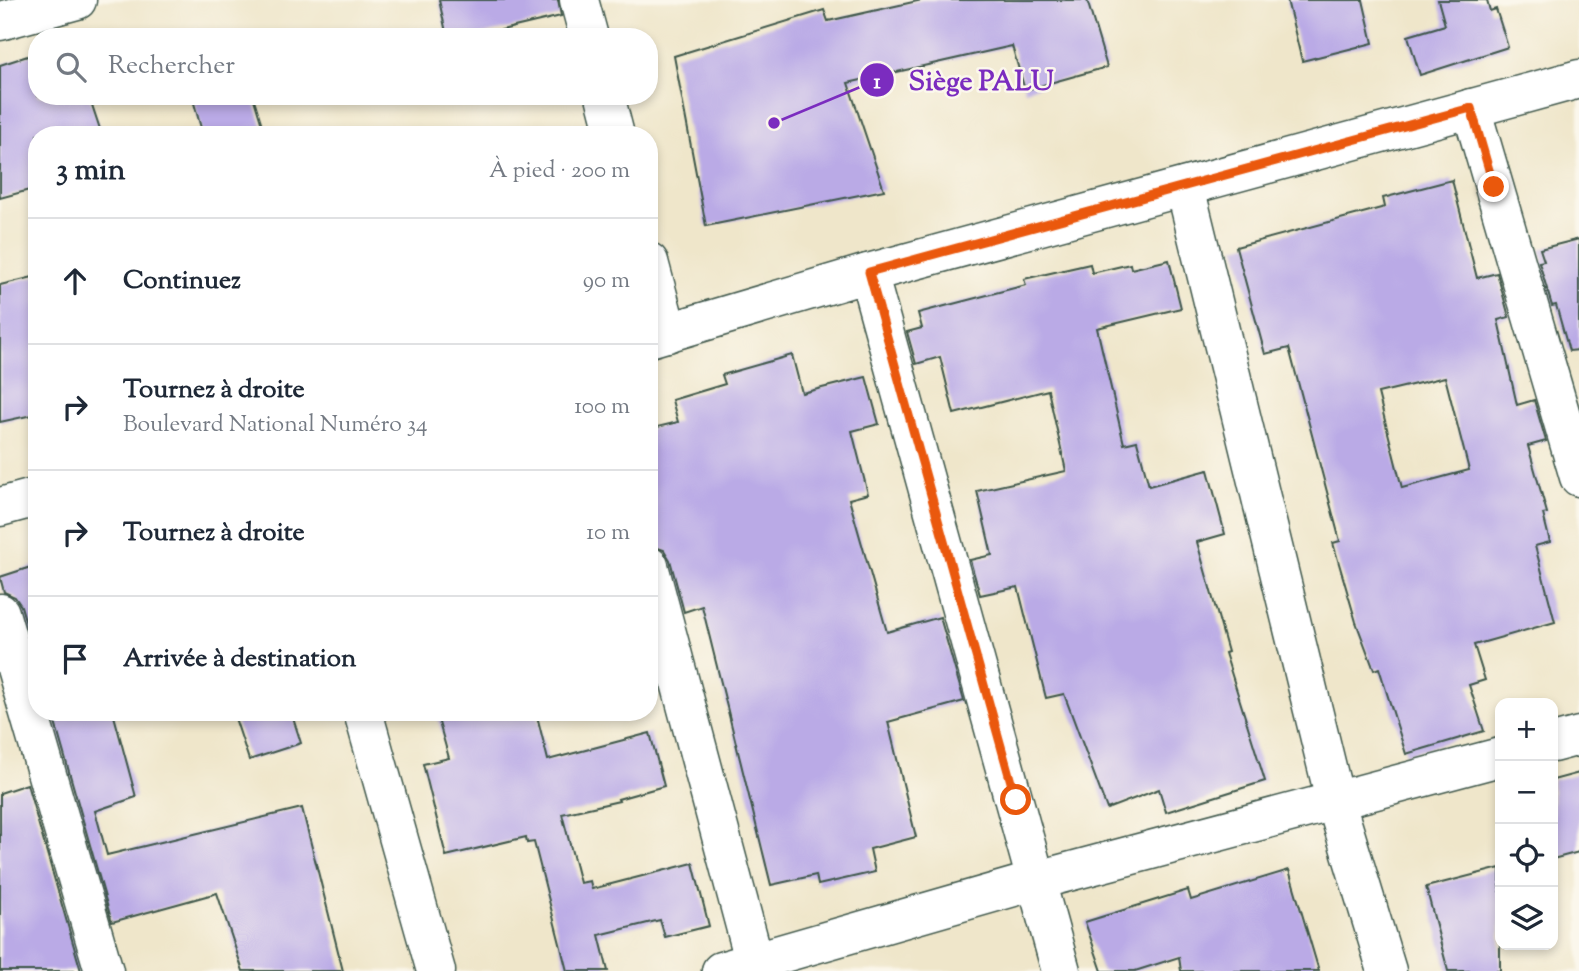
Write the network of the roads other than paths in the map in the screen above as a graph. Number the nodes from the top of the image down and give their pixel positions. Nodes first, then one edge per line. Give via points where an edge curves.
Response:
1 (77, 0) edge
2 (579, 0) edge
3 (0, 20) edge
4 (587, 28) edge
5 (1579, 79) edge
6 (607, 105) edge
7 (1471, 108) junction
8 (613, 126) edge
9 (1185, 187) junction
10 (869, 272) junction
11 (659, 335) edge
12 (1579, 477) edge
13 (28, 500) edge
14 (0, 507) edge
15 (658, 604) edge
16 (0, 613) edge
17 (28, 709) edge
18 (31, 721) edge
19 (366, 721) edge
20 (1579, 736) edge
21 (1558, 742) edge
22 (1495, 758) edge
23 (1335, 800) junction
24 (1038, 880) junction
25 (744, 968) edge
26 (104, 971) edge
27 (436, 971) edge
28 (1061, 971) edge
29 (1387, 971) edge

1 - 3 street
2 - 4 street
5 - 7 street
6 - 8 street
7 - 9 street
7 - 12 street
9 - 10 street
9 - 23 street
10 - 11 street
10 - 24 street
13 - 14 street
15 - 25 street
16 - 17 street
18 - 26 street
19 - 27 street
20 - 21 street
22 - 23 street
23 - 24 street
23 - 29 street
24 - 25 street
24 - 28 street

